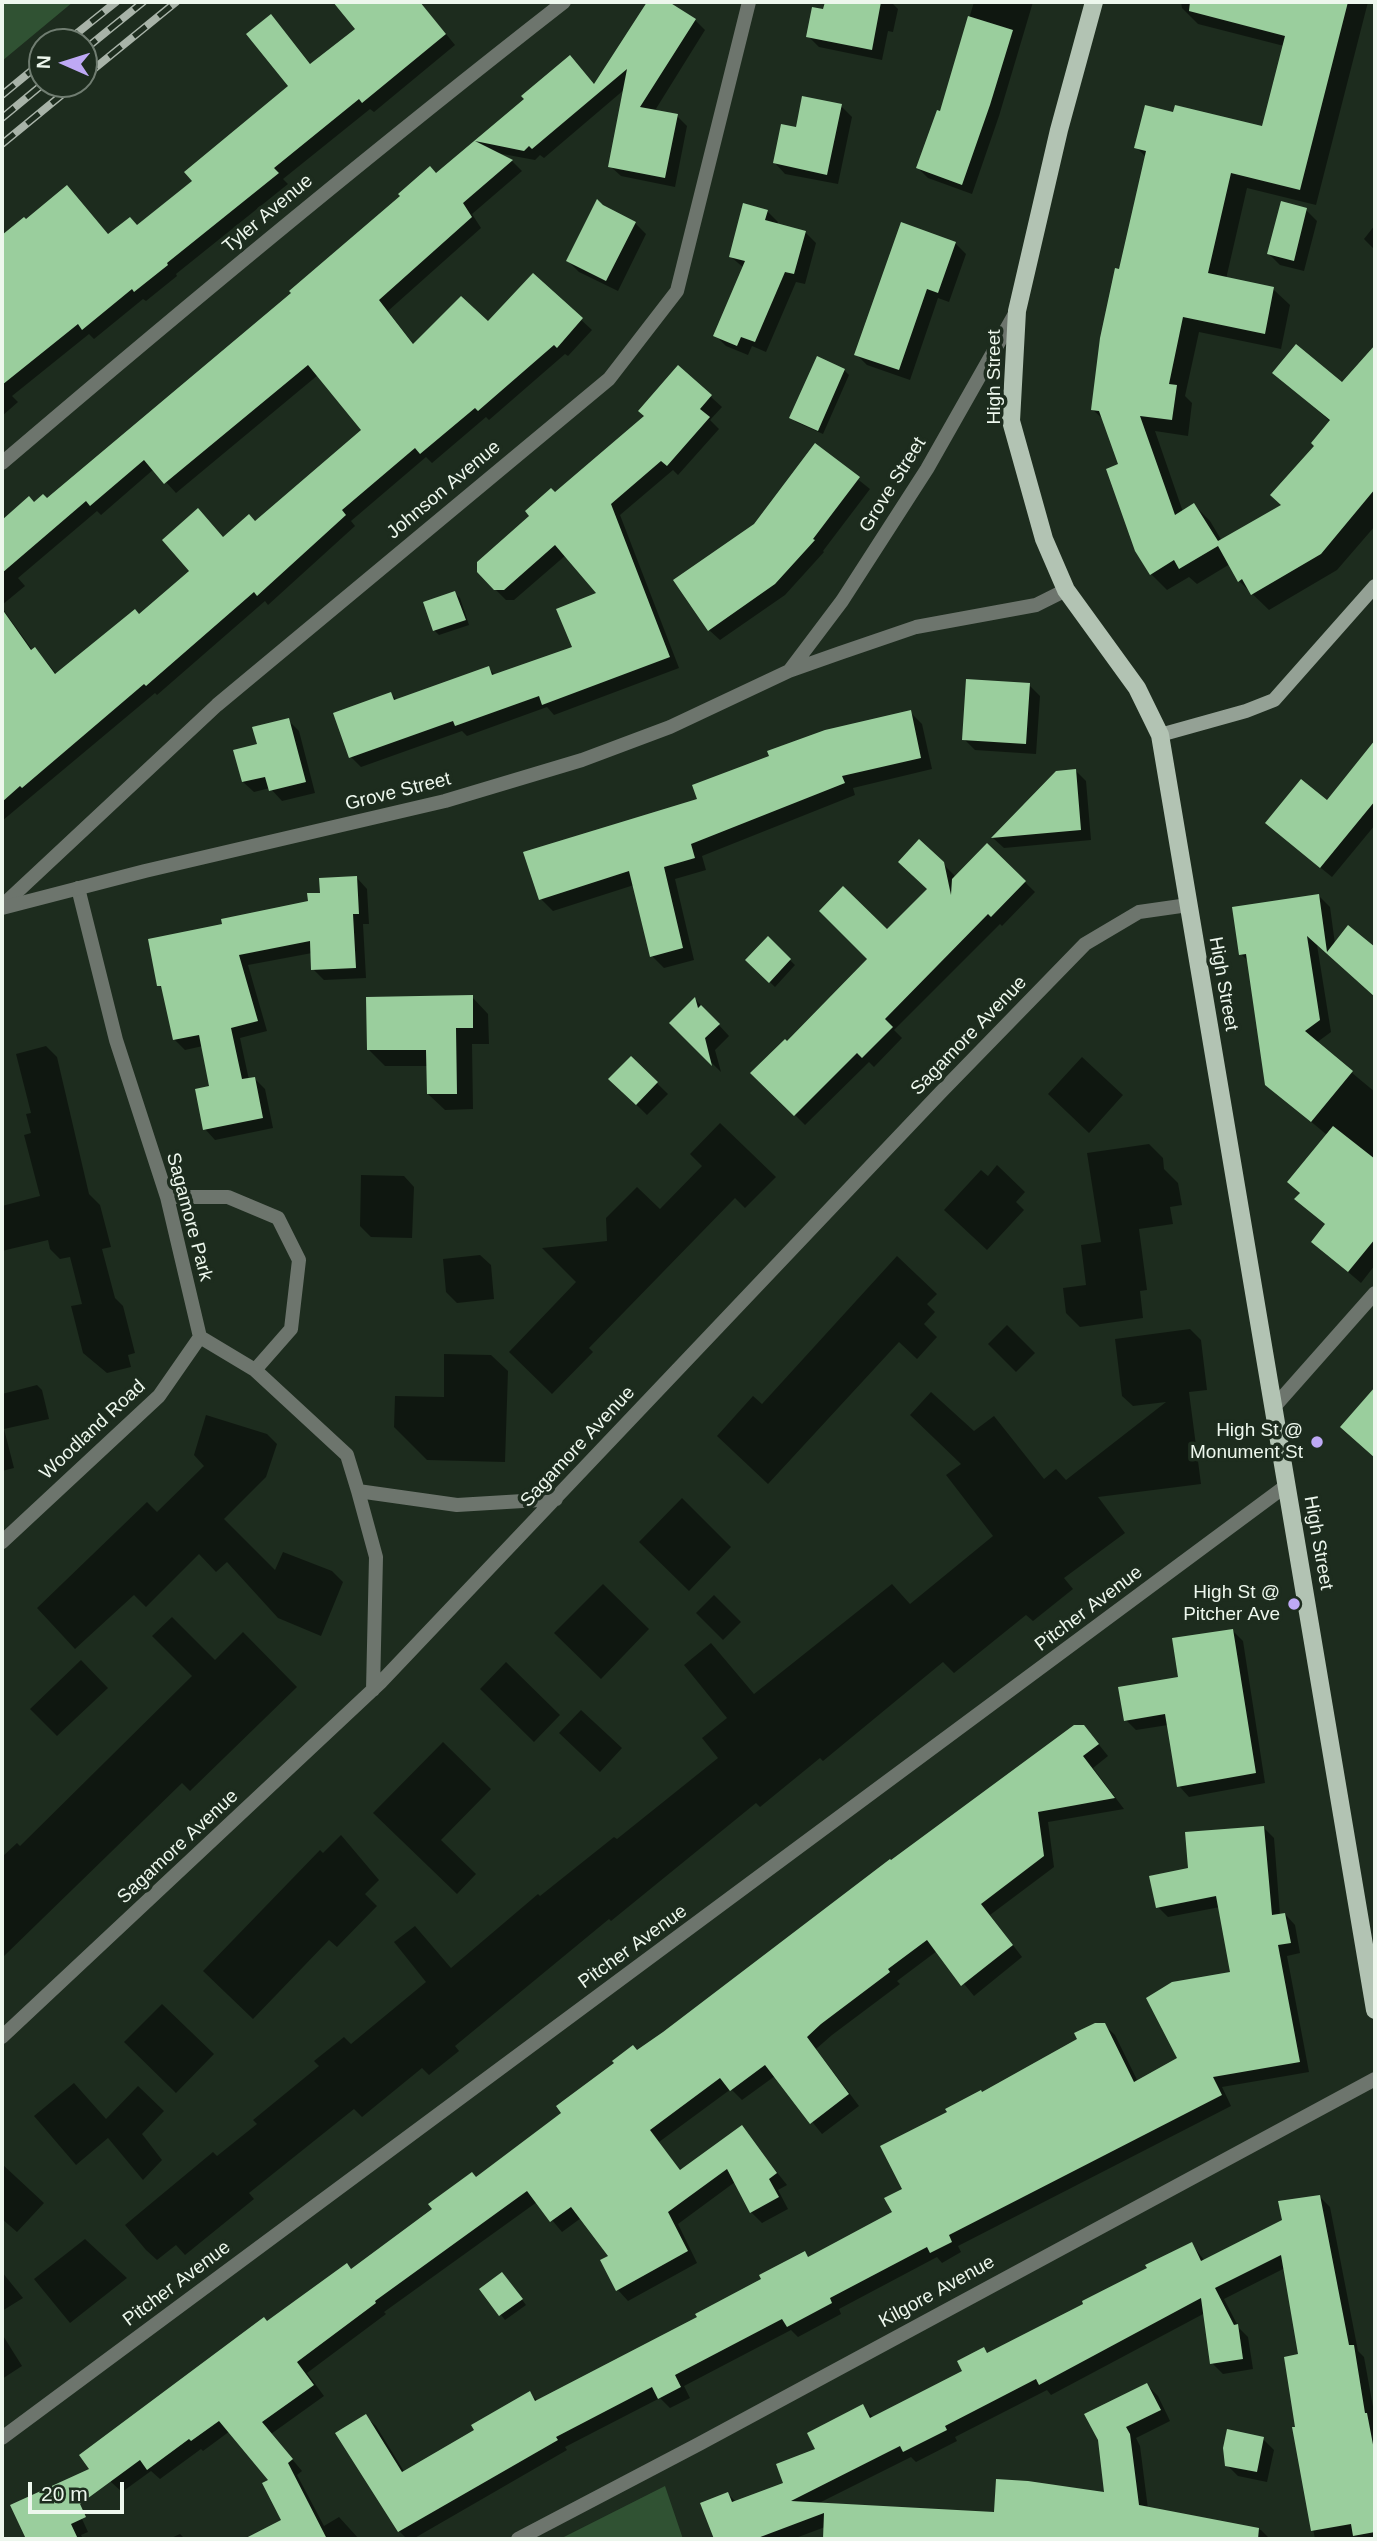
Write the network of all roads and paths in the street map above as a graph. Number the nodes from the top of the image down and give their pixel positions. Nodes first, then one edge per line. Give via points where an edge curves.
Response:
1 (564, 2) edge
2 (749, 2) edge
3 (1094, 2) edge
4 (1017, 311) junction
5 (2, 464) edge
6 (1375, 586) edge
7 (1066, 590) junction
8 (789, 671) junction
9 (1160, 735) junction
10 (78, 888) junction
11 (1188, 905) junction
12 (2, 907) edge
13 (167, 1197) junction
14 (1375, 1293) edge
15 (200, 1337) junction
16 (256, 1370) junction
17 (1274, 1407) junction
18 (1287, 1485) junction
19 (358, 1491) junction
20 (556, 1499) junction
21 (2, 1542) edge
22 (373, 1690) junction
23 (1375, 2010) edge
24 (2, 2038) edge
25 (1375, 2079) edge
26 (2, 2438) edge
27 (518, 2539) edge

1 - 5 street, Tyler Avenue via 392,136
2 - 12 street, Johnson Avenue via 677,291 609,379 217,705
3 - 4 main road, High Street
4 - 7 main road, High Street via 1011,421 1044,539
4 - 8 street, Grove Street via 928,468 842,601
6 - 9 main road via 1273,700
7 - 8 street, Grove Street via 1036,605 916,627
7 - 9 main road, High Street via 1137,688
8 - 10 street, Grove Street via 670,727 582,760 445,801
9 - 11 main road, High Street
10 - 12 street, Grove Street
10 - 13 street, Sagamore Park via 116,1040
11 - 17 main road, High Street
11 - 20 street, Sagamore Avenue via 1139,912 1084,944
13 - 15 street, Sagamore Park
13 - 16 street via 228,1197 278,1218 299,1260 291,1329
14 - 17 street
15 - 16 street
15 - 21 street, Woodland Road via 159,1396
16 - 19 street via 347,1455
17 - 18 main road, High Street
18 - 23 main road, High Street
18 - 26 street, Pitcher Avenue
19 - 20 street via 457,1505
19 - 22 street via 376,1557
20 - 22 street, Sagamore Avenue
22 - 24 street, Sagamore Avenue
25 - 27 street, Kilgore Avenue

